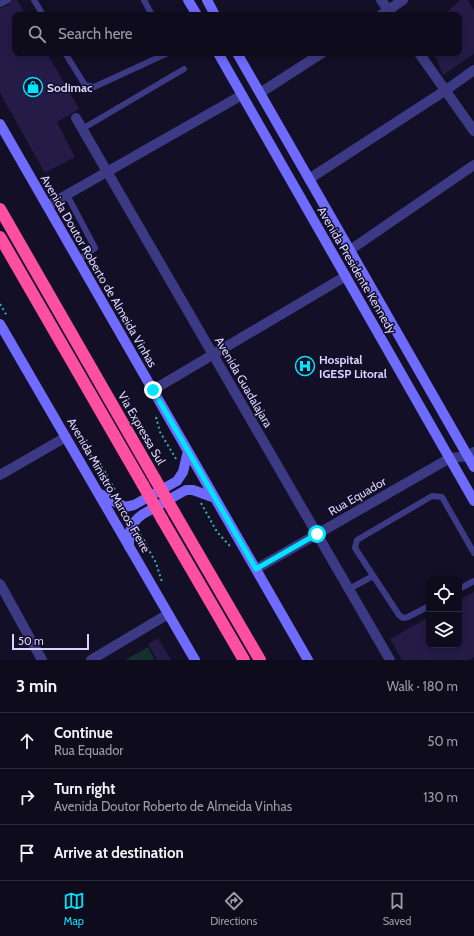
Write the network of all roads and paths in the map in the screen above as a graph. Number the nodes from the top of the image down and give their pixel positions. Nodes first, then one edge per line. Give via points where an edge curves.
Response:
1 (8, 0) edge
2 (34, 0) edge
3 (144, 0) edge
4 (188, 0) edge
5 (207, 0) edge
6 (381, 0) edge
7 (403, 0) edge
8 (0, 4) edge
9 (41, 12) edge
10 (150, 12) edge
11 (194, 12) edge
12 (213, 12) edge
13 (387, 12) edge
14 (388, 12) edge
15 (67, 56) edge
16 (162, 56) edge
17 (220, 56) edge
18 (239, 56) edge
19 (317, 56) edge
20 (421, 56) edge
21 (184, 69) dead end
22 (474, 70) edge
23 (446, 90) junction
24 (260, 93) junction
25 (242, 95) junction
26 (76, 118) dead end
27 (0, 124) edge
28 (82, 129) junction
29 (474, 131) edge
30 (474, 165) edge
31 (107, 172) junction
32 (309, 179) junction
33 (67, 195) junction
34 (47, 206) junction
35 (0, 209) edge
36 (0, 237) edge
37 (350, 250) junction
38 (78, 260) junction
39 (346, 276) junction
40 (0, 304) edge
41 (4, 321) edge
42 (213, 354) junction
43 (153, 390) junction
44 (156, 416) dead end
45 (66, 437) junction
46 (84, 450) dead end
47 (188, 451) junction
48 (471, 454) edge
49 (450, 458) junction
50 (474, 467) edge
51 (183, 472) junction
52 (0, 475) edge
53 (193, 490) junction
54 (98, 493) junction
55 (215, 498) junction
56 (474, 501) edge
57 (125, 507) junction
58 (133, 522) junction
59 (317, 534) junction
60 (129, 547) junction
61 (232, 547) dead end
62 (474, 553) edge
63 (256, 569) junction
64 (373, 576) junction
65 (474, 581) edge
66 (0, 584) edge
67 (163, 586) dead end
68 (462, 587) edge
69 (349, 589) junction
70 (426, 608) edge
71 (168, 614) junction
72 (42, 660) edge
73 (91, 660) edge
74 (194, 660) edge
75 (244, 660) edge
76 (260, 660) edge
77 (308, 660) edge
78 (390, 660) edge

1 - 8 lane
2 - 9 lane
3 - 10 lane
4 - 11 main road
5 - 12 main road
6 - 13 street
7 - 14 street
15 - 16 lane via 89,88
17 - 25 main road, Avenida Presidente Kennedy
18 - 24 main road, Avenida Presidente Kennedy
19 - 24 street
20 - 23 street
21 - 28 lane
22 - 23 street
23 - 29 street
23 - 32 street
24 - 32 main road, Avenida Presidente Kennedy
25 - 31 street
25 - 39 main road, Avenida Presidente Kennedy
26 - 28 street, Avenida Guadalajara
27 - 34 main road, Avenida Doutor Roberto de Almeida Vinhas
28 - 31 street, Avenida Guadalajara
30 - 37 street
31 - 33 street
31 - 42 street, Avenida Guadalajara
32 - 37 main road, Avenida Presidente Kennedy
33 - 34 street
33 - 38 lane via 95,248
34 - 38 main road, Avenida Doutor Roberto de Almeida Vinhas
35 - 76 highway, Via Expressa Sul, bridge
36 - 75 highway, bridge
37 - 48 main road, Avenida Presidente Kennedy
38 - 43 main road, Avenida Doutor Roberto de Almeida Vinhas
39 - 42 street
39 - 49 main road, Avenida Presidente Kennedy
40 - 41 path
41 - 45 main road, Avenida Ministro Marcos Freire
42 - 43 street
42 - 59 street, Avenida Guadalajara
43 - 47 main road, Avenida Doutor Roberto de Almeida Vinhas
44 - 51 path via 160,432
45 - 52 street
45 - 54 main road, Avenida Ministro Marcos Freire
46 - 57 path via 101,466
47 - 51 main road
47 - 55 main road, Avenida Doutor Roberto de Almeida Vinhas
48 - 49 street, Rua Equador
48 - 50 main road, Avenida Presidente Kennedy
49 - 56 main road, Avenida Presidente Kennedy
49 - 59 street, Rua Equador
51 - 57 main road via 177,481 134,505
53 - 55 main road
53 - 58 main road via 181,492 142,514
53 - 61 path via 217,532
54 - 57 main road
54 - 60 main road, Avenida Ministro Marcos Freire
55 - 63 main road, Avenida Doutor Roberto de Almeida Vinhas
58 - 60 main road
58 - 67 path via 156,562
59 - 63 street, Rua Equador
59 - 69 street, Avenida Guadalajara
60 - 71 main road, Avenida Ministro Marcos Freire
62 - 64 lane via 442,497 432,496 357,540 355,548
63 - 77 main road, Avenida Doutor Roberto de Almeida Vinhas
64 - 69 lane
64 - 70 lane via 403,618
65 - 68 lane
66 - 72 street
69 - 78 street, Avenida Guadalajara
71 - 73 street
71 - 74 main road, Avenida Ministro Marcos Freire

